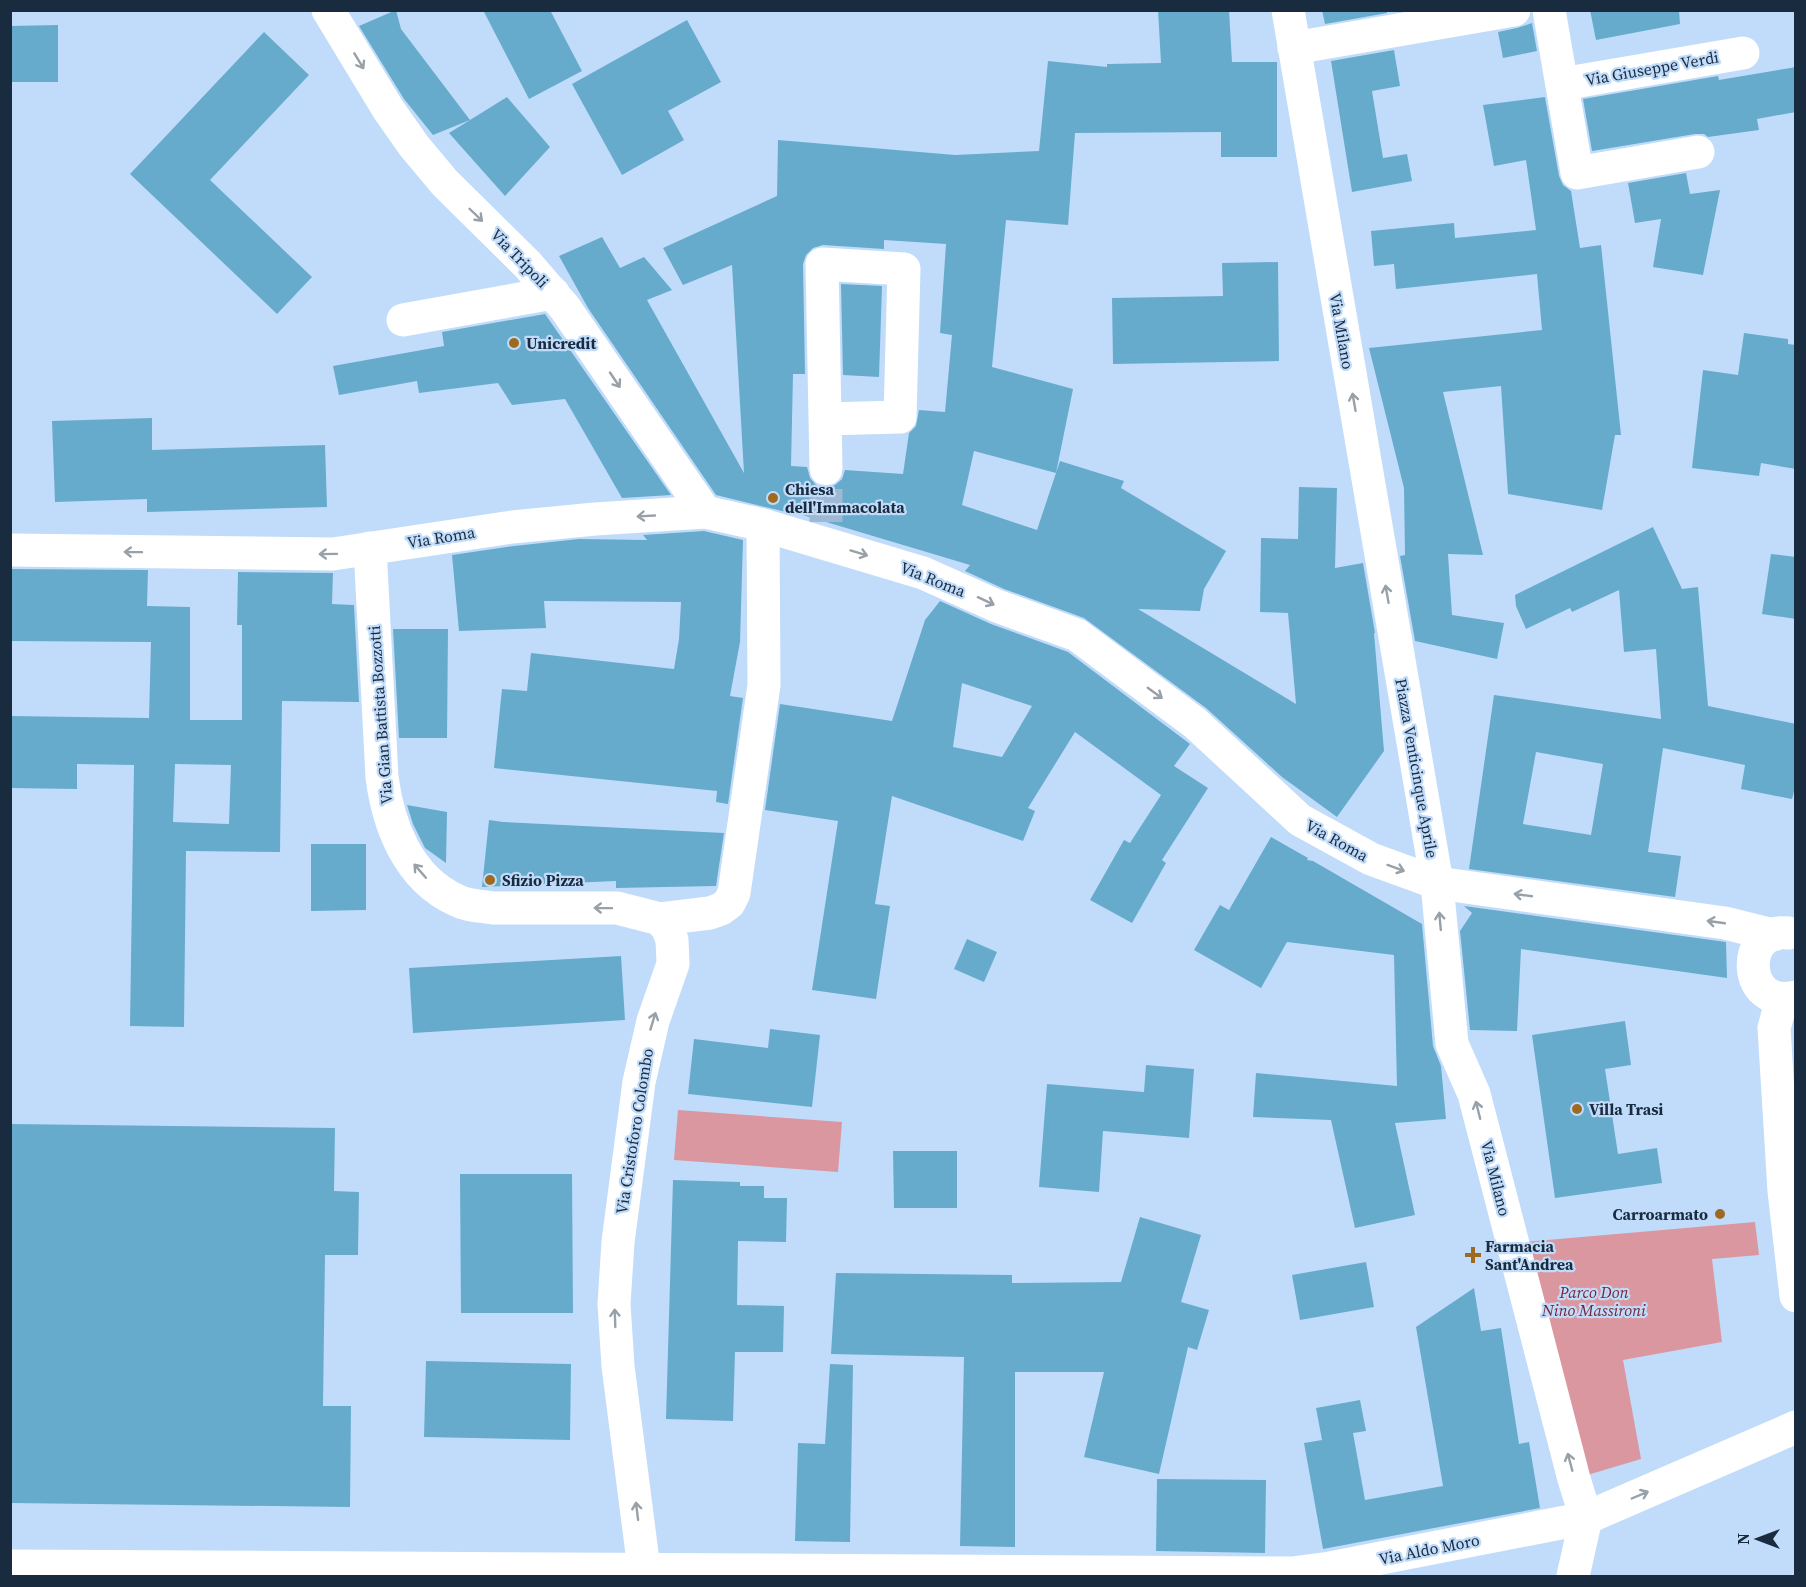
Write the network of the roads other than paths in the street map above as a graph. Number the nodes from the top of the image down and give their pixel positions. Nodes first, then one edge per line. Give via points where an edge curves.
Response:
1 (328, 10) edge
2 (1288, 10) edge
3 (1514, 10) edge
4 (1549, 10) edge
5 (1293, 48) junction
6 (1743, 53) dead end
7 (1562, 84) junction
8 (1698, 152) dead end
9 (553, 293) junction
10 (404, 320) dead end
11 (825, 419) junction
12 (826, 468) tunnel mouth
13 (705, 512) junction
14 (763, 525) junction
15 (370, 548) junction
16 (10, 550) edge
17 (1397, 652) joint
18 (1437, 884) junction
19 (660, 919) junction
20 (1784, 934) edge
21 (1789, 998) edge
22 (1796, 1296) edge
23 (1796, 1427) edge
24 (1586, 1518) junction
25 (10, 1566) edge
26 (644, 1569) junction
27 (874, 1575) edge
28 (1054, 1575) edge
29 (1573, 1576) edge

1 -> 9 street, Via Tripoli via 414,146
2 - 5 street, Via Milano
3 - 5 street
4 - 7 street, Via Giuseppe Verdi
17 -> 5 street, Via Milano
6 - 7 street, Via Giuseppe Verdi
7 - 8 street, Via Giuseppe Verdi via 1577,172
9 - 10 street
9 -> 13 street, Via Tripoli
11 - 11 street via 822,264 904,269 900,417
11 - 12 street
13 - 14 street, Via Roma
13 -> 15 street, Via Roma via 537,523
14 -> 18 street, Via Roma via 825,532 997,606 1077,635 1195,723 1300,820 1371,859
14 - 19 street via 764,686 734,893 729,903 710,913
15 -> 16 street, Via Roma via 333,554
19 -> 15 street, Via Gian Battista Bozzotti via 617,908 475,906 444,894 418,871 397,837 385,798
17 - 18 street, Piazza Venticinque Aprile
20 -> 18 street, Via Roma
24 -> 18 street, Via Milano via 1474,1094 1452,1044
26 -> 19 street, Via Cristoforo Colombo via 618,1366 615,1284 641,1071 673,964 672,940
20 - 21 street via 1764,940 1754,956 1754,975 1764,992
21 - 22 street via 1774,1028
24 -> 23 street, Via Aldo Moro
24 - 28 street, Via Aldo Moro via 1292,1574
24 - 29 street, Via Milano
25 - 26 street, Via Aldo Moro
26 - 27 street, Via Aldo Moro
27 - 28 street, Via Aldo Moro

